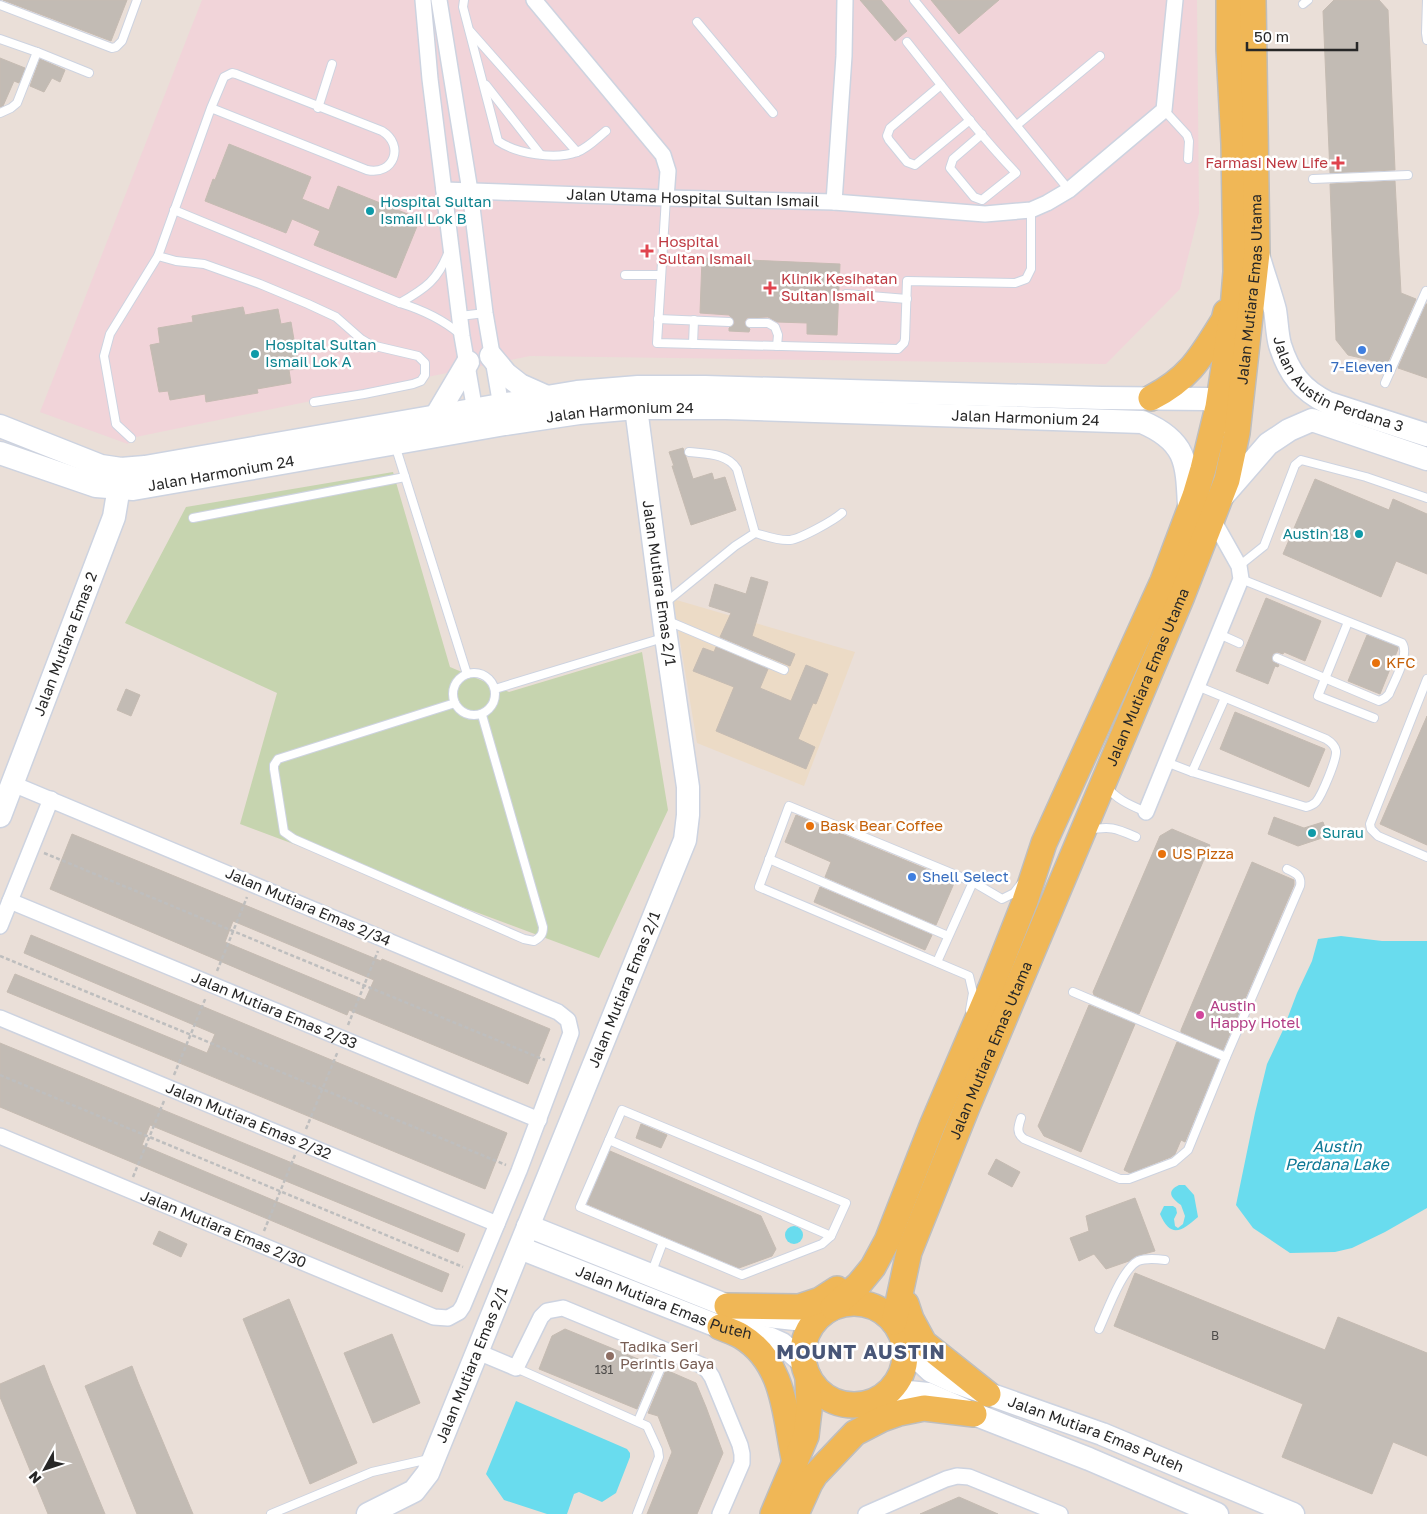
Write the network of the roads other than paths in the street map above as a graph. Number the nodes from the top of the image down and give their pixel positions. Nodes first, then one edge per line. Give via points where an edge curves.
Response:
1 (137, 0) edge
2 (423, 0) edge
3 (439, 0) edge
4 (464, 0) edge
5 (534, 0) edge
6 (845, 0) edge
7 (914, 0) edge
8 (1175, 0) edge
9 (1229, 0) edge
10 (1253, 0) edge
11 (1426, 0) edge
12 (0, 5) edge
13 (697, 22) dead end
14 (469, 29) junction
15 (0, 38) edge
16 (1427, 40) edge
17 (907, 42) dead end
18 (37, 52) junction
19 (1100, 56) dead end
20 (332, 64) dead end
21 (89, 73) dead end
22 (483, 81) junction
23 (942, 85) junction
24 (210, 108) junction
25 (318, 108) junction
26 (1164, 110) junction
27 (0, 113) edge
28 (773, 113) dead end
29 (970, 120) junction
30 (1017, 124) junction
31 (606, 131) dead end
32 (982, 134) junction
33 (577, 152) junction
34 (540, 154) junction
35 (1188, 159) dead end
36 (1408, 174) dead end
37 (1313, 179) dead end
38 (444, 190) junction
39 (1070, 190) junction
40 (470, 191) junction
41 (666, 198) junction
42 (986, 198) junction
43 (834, 202) junction
44 (174, 210) junction
45 (1031, 210) junction
46 (985, 214) junction
47 (451, 244) junction
48 (1257, 253) junction
49 (158, 256) junction
50 (1236, 272) junction
51 (625, 275) dead end
52 (661, 276) junction
53 (1426, 291) dead end
54 (846, 294) dead end
55 (907, 299) junction
56 (400, 303) junction
57 (484, 313) junction
58 (460, 316) junction
59 (658, 319) junction
60 (694, 320) junction
61 (729, 322) dead end
62 (750, 322) dead end
63 (462, 336) junction
64 (693, 344) junction
65 (777, 346) junction
66 (491, 356) junction
67 (468, 362) junction
68 (1385, 383) dead end
69 (547, 397) junction
70 (1151, 398) junction
71 (314, 402) dead end
72 (1218, 407) junction
73 (636, 408) junction
74 (503, 414) junction
75 (436, 416) junction
76 (476, 419) junction
77 (0, 426) edge
78 (1427, 435) edge
79 (131, 438) dead end
80 (395, 444) junction
81 (689, 452) dead end
82 (0, 453) edge
83 (1427, 459) edge
84 (405, 478) junction
85 (120, 479) junction
86 (1427, 498) edge
87 (842, 513) dead end
88 (1208, 515) junction
89 (193, 518) dead end
90 (755, 534) junction
91 (1240, 573) junction
92 (664, 621) junction
93 (1348, 622) junction
94 (1219, 634) junction
95 (1239, 643) dead end
96 (1277, 658) dead end
97 (784, 670) dead end
98 (467, 674) junction
99 (1325, 678) junction
100 (1427, 679) edge
101 (1197, 686) junction
102 (495, 689) junction
103 (1225, 698) junction
104 (455, 703) junction
105 (482, 714) junction
106 (1374, 718) dead end
107 (1166, 762) junction
108 (1192, 772) junction
109 (1103, 783) junction
110 (13, 784) junction
111 (51, 799) junction
112 (1146, 812) joint
113 (0, 816) edge
114 (1083, 831) junction
115 (1136, 837) dead end
116 (1044, 843) junction
117 (1427, 857) edge
118 (769, 859) junction
119 (1287, 869) dead end
120 (973, 882) junction
121 (10, 901) junction
122 (0, 926) edge
123 (948, 936) junction
124 (937, 962) junction
125 (1072, 992) dead end
126 (0, 1018) edge
127 (1226, 1058) junction
128 (960, 1062) junction
129 (1021, 1118) dead end
130 (539, 1120) junction
131 (0, 1136) edge
132 (609, 1140) junction
133 (497, 1224) junction
134 (528, 1226) junction
135 (831, 1236) junction
136 (887, 1241) junction
137 (663, 1242) junction
138 (520, 1248) junction
139 (909, 1252) junction
140 (1166, 1260) dead end
141 (650, 1275) junction
142 (825, 1313) junction
143 (723, 1316) junction
144 (894, 1322) junction
145 (1099, 1329) dead end
146 (905, 1347) junction
147 (668, 1351) junction
148 (478, 1352) junction
149 (516, 1368) junction
150 (806, 1369) junction
151 (887, 1394) junction
152 (988, 1394) junction
153 (863, 1405) junction
154 (974, 1414) junction
155 (638, 1421) junction
156 (433, 1458) junction
157 (805, 1469) junction
158 (1278, 1511) edge
159 (271, 1514) edge
160 (368, 1514) edge
161 (637, 1514) edge
162 (720, 1514) edge
163 (772, 1514) edge
164 (796, 1514) edge
165 (866, 1514) edge
166 (1060, 1514) edge
167 (1217, 1514) edge

1 - 12 lane via 122,41 116,48
2 - 38 street
3 - 40 street
4 - 14 lane
5 - 41 street via 663,155 668,171
6 - 43 street, Jalan Utama Hospital Sultan Ismail
7 - 30 lane
8 - 26 street
9 - 50 main road, Jalan Mutiara Emas Utama
10 - 48 main road, Jalan Mutiara Emas Utama
11 - 16 lane
13 - 28 lane
14 - 22 lane
14 - 33 lane
15 - 18 lane
17 - 23 lane
18 - 21 lane
18 - 27 lane via 17,102
19 - 30 lane
20 - 25 lane
22 - 34 lane
22 - 34 lane via 498,141 518,151
23 - 29 lane
23 - 29 lane via 890,128 889,140 907,162 915,165
24 - 25 lane via 228,74
24 - 25 lane via 367,170 380,171 390,164 395,150 387,134
24 - 44 lane
26 - 35 lane via 1187,135
26 - 39 street
29 - 32 lane
30 - 39 lane
31 - 33 lane
32 - 42 lane via 1016,173
32 - 42 lane via 953,160 950,168 974,197
33 - 34 lane via 553,156
36 - 37 lane
38 - 40 street, Jalan Utama Hospital Sultan Ismail
38 - 47 street
39 - 45 street
40 - 41 street, Jalan Utama Hospital Sultan Ismail
40 - 57 street
41 - 43 street, Jalan Utama Hospital Sultan Ismail
41 - 52 lane
42 - 46 lane
43 - 46 street
44 - 49 lane
44 - 56 lane
45 - 46 street
45 - 55 lane via 1031,269 1026,279 1016,283 907,281
47 - 56 lane via 438,275
47 - 58 street
48 - 78 street, Jalan Austin Perdana 3 via 1275,311 1280,345 1302,386 1328,403
48 - 88 main road, Jalan Mutiara Emas Utama via 1238,433
49 - 71 lane via 204,264 260,284 336,317 371,345 414,354 425,363 425,376 418,382
49 - 79 lane via 110,334 104,356 116,424
50 - 70 main road via 1224,320 1207,347 1185,376
50 - 72 main road, Jalan Mutiara Emas Utama
51 - 52 lane
52 - 59 lane
53 - 68 lane
54 - 55 lane
55 - 65 lane via 905,339 898,349
56 - 63 lane via 446,322
57 - 58 lane
57 - 66 street
58 - 63 street
59 - 60 lane
59 - 64 lane via 657,343
60 - 61 lane
60 - 64 lane
62 - 65 lane via 768,323 775,327
63 - 67 street
64 - 65 lane
66 - 69 street via 520,385
66 - 74 street
67 - 75 street
67 - 76 street
69 - 70 street, Jalan Harmonium 24 via 638,387 706,387
69 - 74 street, Jalan Harmonium 24
70 - 72 street via 1207,399
72 - 88 main road, Jalan Mutiara Emas Utama via 1203,469
73 - 74 street, Jalan Harmonium 24
73 - 88 street, Jalan Harmonium 24 via 1142,422 1166,434 1179,449
73 - 92 street, Jalan Mutiara Emas 2/1
74 - 76 street, Jalan Harmonium 24
75 - 76 street, Jalan Harmonium 24
75 - 85 street, Jalan Harmonium 24 via 139,468
76 - 80 street, Jalan Harmonium 24
77 - 85 street, Jalan Harmonium 24 via 101,466
80 - 84 lane
80 - 85 street, Jalan Harmonium 24 via 145,488
81 - 90 lane via 726,458 733,463
82 - 85 street, Jalan Harmonium 24 via 82,482
83 - 88 street, Jalan Austin Perdana 3 via 1312,420 1268,444
84 - 89 lane
84 - 98 lane
85 - 110 street, Jalan Mutiara Emas 2 via 114,518
86 - 91 lane via 1301,460 1295,465 1264,546
87 - 90 lane via 792,540
88 - 91 street
88 - 109 main road, Jalan Mutiara Emas Utama
88 - 116 main road, Jalan Mutiara Emas Utama via 1163,581
90 - 92 lane via 735,546
91 - 93 lane
91 - 94 street
92 - 97 lane
92 - 102 lane
92 - 134 street, Jalan Mutiara Emas 2/1 via 688,787 685,840
93 - 99 lane
93 - 99 lane via 1402,644 1405,656 1388,694 1379,700
94 - 95 lane
94 - 101 street
96 - 99 lane
98 - 102 lane via 484,675
98 - 104 lane via 454,686
99 - 106 lane via 1318,696
100 - 117 lane via 1370,824 1378,836
101 - 103 lane
101 - 107 street
102 - 105 lane via 494,704
103 - 108 lane
103 - 108 lane via 1332,742 1335,759 1319,798 1312,806 1300,807
104 - 105 lane via 466,714
104 - 105 lane via 278,759 274,769 284,832 534,941 540,938 543,927
107 - 108 lane
107 - 112 street
109 - 112 lane via 1125,804
109 - 114 main road, Jalan Mutiara Emas Utama
110 - 111 street, Jalan Mutiara Emas 2/34
110 - 113 street, Jalan Mutiara Emas 2
111 - 121 street
111 - 130 street, Jalan Mutiara Emas 2/34 via 564,1015 571,1033
114 - 115 lane via 1115,828
114 - 139 main road, Jalan Mutiara Emas Utama
116 - 120 lane via 1026,878 1014,893 1002,898
116 - 128 main road, Jalan Mutiara Emas Utama via 1025,901
118 - 120 lane via 789,806
118 - 123 lane
118 - 124 lane via 759,886
119 - 127 lane via 1298,874 1300,886
120 - 123 lane
121 - 122 street
121 - 130 street, Jalan Mutiara Emas 2/33
123 - 124 lane
124 - 128 lane via 969,976 973,993
125 - 127 lane
126 - 133 street, Jalan Mutiara Emas 2/32
127 - 129 lane via 1188,1150 1174,1162 1129,1179 1116,1178 1024,1139 1018,1129
128 - 136 main road, Jalan Mutiara Emas Utama
130 - 133 street
131 - 133 street, Jalan Mutiara Emas 2/30 via 434,1317 448,1318 459,1312
132 - 135 lane
132 - 135 lane via 622,1110 846,1203
132 - 137 lane via 580,1208
134 - 138 street, Jalan Mutiara Emas 2/1
134 - 141 street, Jalan Mutiara Emas Puteh
135 - 137 lane via 822,1244 742,1275
136 - 142 main road, Jalan Mutiara Emas Utama via 859,1284
136 - 143 main road via 840,1288 820,1300 799,1307
137 - 141 lane
138 - 143 street, Jalan Mutiara Emas Puteh
138 - 148 street, Jalan Mutiara Emas 2/1
139 - 144 main road, Jalan Mutiara Emas Utama
139 - 152 main road via 904,1296 924,1344
140 - 145 lane via 1138,1261 1129,1268
141 - 143 street, Jalan Mutiara Emas Puteh
142 - 143 street, Jalan Mutiara Emas Puteh via 795,1319 748,1314
142 - 144 main road via 846,1304 866,1305 884,1313
142 - 150 main road via 808,1331 804,1347
143 - 150 street, Jalan Mutiara Emas Puteh via 782,1344
143 - 157 main road via 770,1364 780,1386
144 - 146 main road
146 - 151 main road via 902,1373
146 - 152 street, Jalan Mutiara Emas Puteh via 931,1371
147 - 149 street via 563,1308 547,1311 541,1316
147 - 155 lane
147 - 162 street via 708,1370 740,1445 742,1463
148 - 149 street
148 - 156 street, Jalan Mutiara Emas 2/1
149 - 155 lane
150 - 153 main road via 815,1387 831,1399 850,1406
150 - 157 main road via 809,1410
151 - 153 main road
151 - 154 street, Jalan Mutiara Emas Puteh via 928,1394
152 - 158 street, Jalan Mutiara Emas Puteh via 1102,1434
153 - 157 main road
154 - 157 main road via 924,1408 899,1413 854,1434
154 - 167 street, Jalan Mutiara Emas Puteh
155 - 161 lane via 649,1429 659,1457
156 - 159 lane via 372,1472
156 - 160 street, Jalan Mutiara Emas 2/1 via 428,1473 414,1491
157 - 163 main road
157 - 164 main road via 810,1482
165 - 166 street via 957,1476 975,1479

